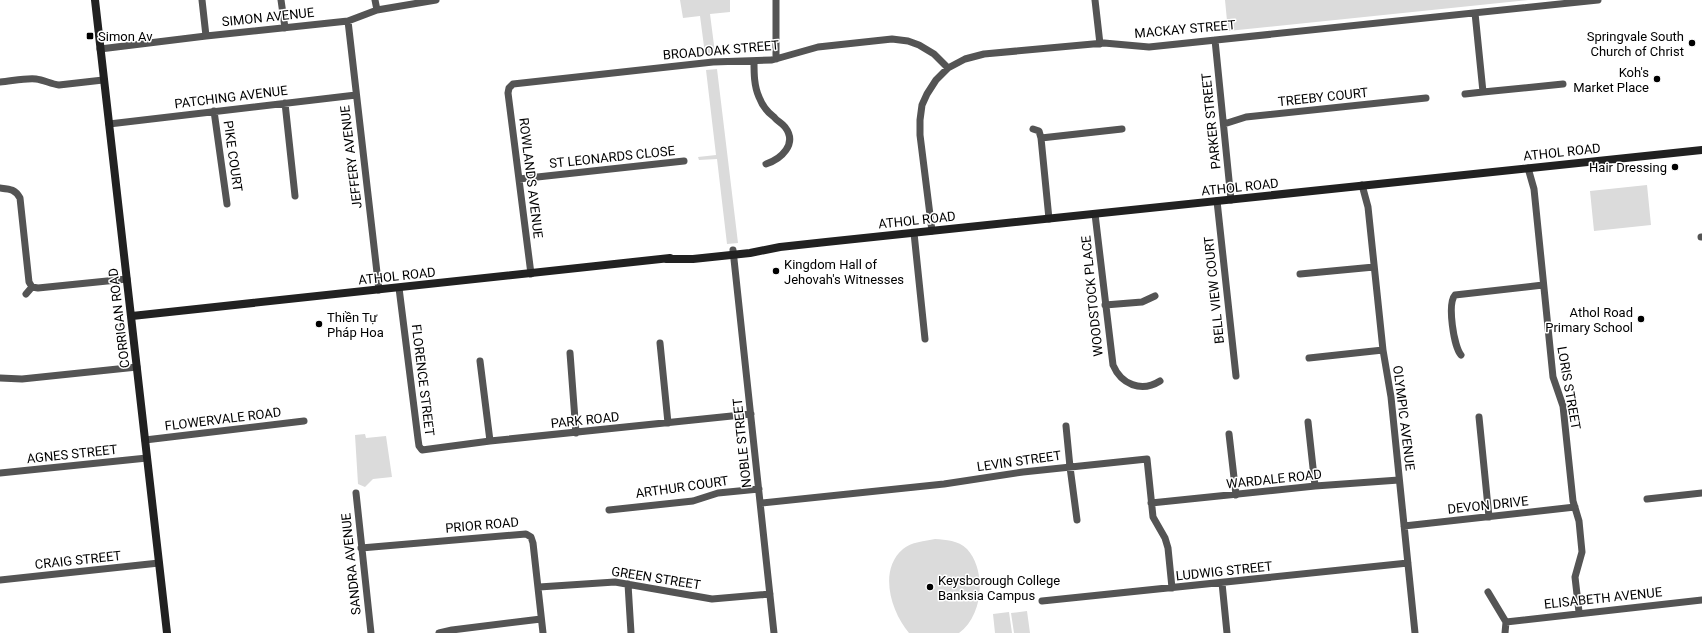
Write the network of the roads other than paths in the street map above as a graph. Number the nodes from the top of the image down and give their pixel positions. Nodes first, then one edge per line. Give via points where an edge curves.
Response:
1 (95, 0) edge
2 (202, 0) edge
3 (281, 0) edge
4 (375, 0) edge
5 (436, 0) edge
6 (776, 0) edge
7 (1096, 0) edge
8 (1598, 0) edge
9 (377, 10) junction
10 (1475, 13) junction
11 (348, 21) junction
12 (285, 28) junction
13 (206, 36) junction
14 (1215, 40) junction
15 (1100, 44) junction
16 (100, 49) junction
17 (776, 59) junction
18 (754, 61) junction
19 (948, 68) junction
20 (103, 80) junction
21 (0, 82) edge
22 (1563, 84) dead end
23 (510, 86) joint
24 (1483, 92) junction
25 (1465, 94) dead end
26 (356, 95) junction
27 (1426, 98) dead end
28 (285, 103) junction
29 (214, 111) junction
30 (109, 124) junction
31 (1224, 124) junction
32 (1033, 129) dead end
33 (1122, 129) dead end
34 (1041, 138) junction
35 (1702, 150) edge
36 (684, 161) dead end
37 (766, 164) dead end
38 (1532, 168) junction
39 (519, 179) junction
40 (1366, 185) junction
41 (0, 188) edge
42 (295, 196) dead end
43 (1231, 200) junction
44 (1216, 201) junction
45 (227, 204) dead end
46 (1095, 214) junction
47 (1049, 218) junction
48 (932, 231) junction
49 (914, 233) junction
50 (733, 252) junction
51 (1374, 267) junction
52 (531, 274) junction
53 (1300, 274) dead end
54 (127, 279) junction
55 (1543, 285) junction
56 (32, 287) junction
57 (399, 288) junction
58 (379, 290) junction
59 (26, 294) dead end
60 (1155, 296) dead end
61 (1105, 305) junction
62 (132, 316) junction
63 (925, 339) dead end
64 (660, 343) dead end
65 (1383, 350) junction
66 (570, 353) dead end
67 (1461, 355) dead end
68 (1309, 358) dead end
69 (480, 361) dead end
70 (137, 367) junction
71 (1236, 376) dead end
72 (0, 378) edge
73 (1160, 381) dead end
74 (751, 414) junction
75 (1478, 417) dead end
76 (304, 421) dead end
77 (1308, 422) dead end
78 (668, 423) junction
79 (1066, 426) dead end
80 (576, 433) junction
81 (1229, 434) dead end
82 (145, 440) junction
83 (490, 441) junction
84 (422, 450) joint
85 (147, 458) junction
86 (1070, 467) junction
87 (0, 473) edge
88 (1399, 480) junction
89 (1315, 486) junction
90 (759, 489) junction
91 (356, 493) dead end
92 (1702, 493) edge
93 (1236, 494) junction
94 (1647, 499) dead end
95 (761, 503) junction
96 (1151, 503) junction
97 (1575, 507) junction
98 (609, 510) dead end
99 (1489, 517) junction
100 (1077, 520) dead end
101 (1404, 526) junction
102 (361, 548) junction
103 (159, 563) junction
104 (1408, 563) junction
105 (0, 580) edge
106 (1222, 583) junction
107 (628, 584) junction
108 (539, 587) junction
109 (1172, 588) junction
110 (1488, 592) dead end
111 (770, 594) junction
112 (1702, 600) edge
113 (1042, 601) dead end
114 (1579, 612) junction
115 (541, 619) junction
116 (1506, 622) junction
117 (167, 633) edge
118 (371, 633) edge
119 (439, 633) edge
120 (542, 633) edge
121 (631, 633) edge
122 (774, 633) edge
123 (1227, 633) edge
124 (1415, 633) edge
125 (1505, 633) edge

1 - 16 main road, CORRIGAN ROAD
2 - 13 street
3 - 12 street
4 - 9 street
5 - 9 street, SIMON AVENUE
6 - 17 street
7 - 15 street
8 - 10 street, MACKAY STREET
9 - 11 street, SIMON AVENUE
10 - 14 street, MACKAY STREET
10 - 24 street
11 - 12 street, SIMON AVENUE
11 - 26 street, JEFFERY AVENUE
12 - 13 street, SIMON AVENUE
13 - 16 street, SIMON AVENUE
14 - 15 street, MACKAY STREET via 1142,47
14 - 31 street, PARKER STREET
15 - 19 street, MACKAY STREET via 977,55
16 - 20 main road, CORRIGAN ROAD
17 - 18 street, BROADOAK STREET
17 - 19 street, BROADOAK STREET via 818,48 892,39 919,45 934,54
18 - 23 street, BROADOAK STREET via 709,62 516,83
18 - 37 street via 755,85 759,98 772,116 784,125 789,137 785,152
19 - 48 street, MACKAY STREET via 927,94 920,120
20 - 21 street via 59,84 29,79
20 - 30 main road, CORRIGAN ROAD
22 - 24 street
23 - 39 street, ROWLANDS AVENUE via 508,93
24 - 25 street
26 - 28 street, PATCHING AVENUE
26 - 58 street, JEFFERY AVENUE
27 - 31 street, TREEBY COURT via 1246,117
28 - 29 street, PATCHING AVENUE
28 - 42 street
29 - 30 street, PATCHING AVENUE
29 - 45 street, PIKE COURT
30 - 54 main road, CORRIGAN ROAD
31 - 43 street, PARKER STREET
32 - 34 street via 1038,131
33 - 34 street
34 - 47 street
35 - 38 main road, ATHOL ROAD
36 - 39 street, ST LEONARDS CLOSE
38 - 40 main road, ATHOL ROAD
38 - 55 street, LORIS STREET
39 - 52 street, ROWLANDS AVENUE
40 - 43 main road, ATHOL ROAD
40 - 51 street, OLYMPIC AVENUE
41 - 56 street via 10,189 20,198 29,282
43 - 44 main road, ATHOL ROAD
44 - 46 main road, ATHOL ROAD
44 - 71 street, BELL VIEW COURT
46 - 47 main road, ATHOL ROAD
46 - 61 street, WOODSTOCK PLACE
47 - 48 main road, ATHOL ROAD
48 - 49 main road, ATHOL ROAD
49 - 50 main road, ATHOL ROAD via 758,247
49 - 63 street
50 - 52 main road, ATHOL ROAD via 692,254 666,260
50 - 74 street, NOBLE STREET
51 - 53 street
51 - 65 street, OLYMPIC AVENUE
52 - 57 main road, ATHOL ROAD
54 - 56 street
54 - 62 main road, CORRIGAN ROAD
55 - 67 street via 1455,296 1451,309 1456,347
55 - 97 street, LORIS STREET via 1553,377 1563,406
56 - 59 street
57 - 58 main road, ATHOL ROAD
57 - 84 street, FLORENCE STREET via 418,440
58 - 62 main road, ATHOL ROAD
60 - 61 street via 1142,302
61 - 73 street, WOODSTOCK PLACE via 1112,360 1117,374 1124,381 1137,386 1148,386
62 - 70 main road, CORRIGAN ROAD
64 - 78 street
65 - 68 street
65 - 88 street, OLYMPIC AVENUE
66 - 80 street
69 - 83 street
70 - 72 street via 22,379
70 - 82 main road, CORRIGAN ROAD
74 - 78 street, PARK ROAD
74 - 90 street, NOBLE STREET
75 - 99 street
76 - 82 street, FLOWERVALE ROAD
77 - 89 street
78 - 80 street, PARK ROAD
79 - 86 street
80 - 83 street, PARK ROAD
81 - 93 street
82 - 85 main road, CORRIGAN ROAD
83 - 84 street, PARK ROAD
85 - 87 street, AGNES STREET
85 - 103 main road, CORRIGAN ROAD
86 - 95 street, LEVIN STREET via 944,484
86 - 96 street, LEVIN STREET via 1147,459
86 - 100 street
88 - 89 street, WARDALE ROAD
88 - 101 street, OLYMPIC AVENUE
89 - 93 street, WARDALE ROAD
90 - 95 street, NOBLE STREET
90 - 98 street, ARTHUR COURT via 718,494 693,501
91 - 102 street, SANDRA AVENUE
92 - 94 street
93 - 96 street, WARDALE ROAD
95 - 111 street, NOBLE STREET
96 - 109 street, LEVIN STREET via 1153,517 1168,548
97 - 99 street, DEVON DRIVE
97 - 114 street, LORIS STREET via 1582,552 1575,577
99 - 101 street, DEVON DRIVE
101 - 104 street, OLYMPIC AVENUE
102 - 108 street, PRIOR ROAD via 526,534 531,537 533,543
102 - 118 street, SANDRA AVENUE
103 - 105 street, CRAIG STREET
103 - 117 main road, CORRIGAN ROAD
104 - 106 street, LUDWIG STREET
104 - 124 street, OLYMPIC AVENUE
106 - 109 street, LUDWIG STREET
106 - 123 street
107 - 108 street, GREEN STREET via 602,582
107 - 111 street, GREEN STREET via 712,599
107 - 121 street
108 - 115 street, PRIOR ROAD
109 - 113 street, LUDWIG STREET
110 - 116 street
111 - 122 street, NOBLE STREET
112 - 114 street, ELISABETH AVENUE
114 - 116 street, ELISABETH AVENUE
115 - 119 street
115 - 120 street, PRIOR ROAD
116 - 125 street

